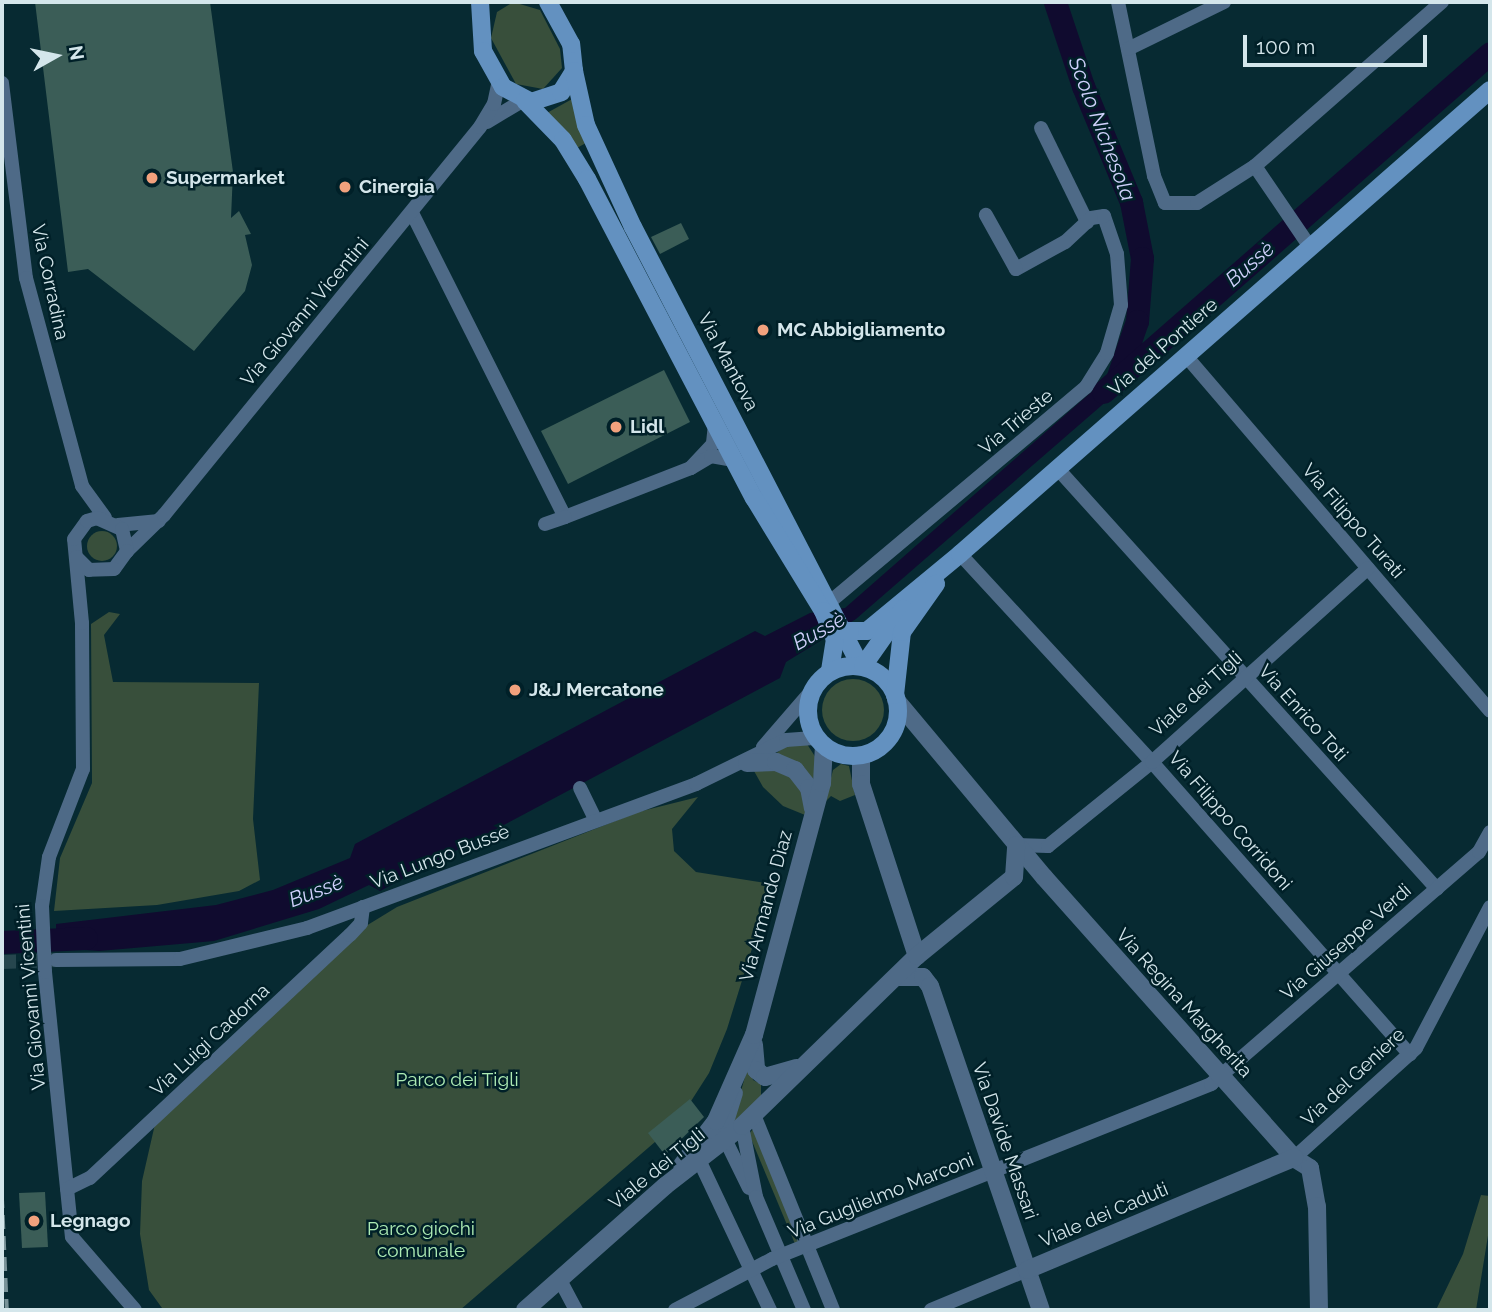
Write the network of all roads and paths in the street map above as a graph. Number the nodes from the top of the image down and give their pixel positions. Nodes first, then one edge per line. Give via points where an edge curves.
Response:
1 (548, 2) edge
2 (1118, 2) edge
3 (1224, 2) edge
4 (1442, 2) edge
5 (483, 7) edge
6 (1128, 49) junction
7 (574, 71) junction
8 (499, 81) junction
9 (2, 83) edge
10 (1490, 90) edge
11 (523, 101) junction
12 (480, 127) junction
13 (1041, 128) dead end
14 (1255, 166) junction
15 (412, 213) junction
16 (986, 215) dead end
17 (1087, 222) junction
18 (1306, 242) junction
19 (1186, 355) junction
20 (715, 424) junction
21 (734, 460) junction
22 (691, 468) junction
23 (1057, 468) junction
24 (82, 486) junction
25 (565, 517) junction
26 (112, 522) junction
27 (159, 522) junction
28 (545, 524) dead end
29 (76, 532) junction
30 (127, 551) junction
31 (960, 554) junction
32 (76, 557) junction
33 (1368, 568) junction
34 (97, 572) junction
35 (920, 587) junction
36 (830, 607) junction
37 (82, 623) junction
38 (840, 635) junction
39 (862, 666) junction
40 (830, 671) junction
41 (1245, 678) junction
42 (813, 689) junction
43 (896, 697) junction
44 (1490, 711) edge
45 (820, 742) junction
46 (861, 755) junction
47 (1152, 762) junction
48 (747, 763) junction
49 (580, 788) dead end
50 (814, 812) junction
51 (595, 819) junction
52 (1490, 832) edge
53 (1016, 845) junction
54 (1048, 846) junction
55 (1018, 872) junction
56 (1042, 875) junction
57 (1437, 889) junction
58 (363, 907) junction
59 (1490, 907) edge
60 (949, 930) junction
61 (917, 956) junction
62 (56, 960) tunnel mouth
63 (1338, 973) junction
64 (898, 977) junction
65 (930, 986) junction
66 (754, 1035) junction
67 (1410, 1055) junction
68 (813, 1058) junction
69 (739, 1076) junction
70 (1221, 1076) junction
71 (748, 1121) junction
72 (725, 1140) junction
73 (1294, 1158) junction
74 (700, 1162) junction
75 (993, 1172) junction
76 (665, 1186) junction
77 (67, 1189) junction
78 (756, 1197) junction
79 (807, 1248) junction
80 (781, 1255) junction
81 (751, 1268) junction
82 (1027, 1270) junction
83 (559, 1280) junction
84 (1319, 1301) edge
85 (135, 1310) edge
86 (526, 1310) edge
87 (576, 1310) edge
88 (675, 1310) edge
89 (770, 1310) edge
90 (804, 1310) edge
91 (833, 1310) edge
92 (931, 1310) edge
93 (1041, 1310) edge

1 - 7 main road, Via Mantova via 574,51
2 - 6 street
3 - 6 street
4 - 14 street
5 - 8 main road, Via Mantova via 480,45
6 - 14 street via 1154,176 1165,203 1197,203
7 - 11 main road via 555,96
7 - 36 main road, Via Mantova via 586,125 633,227
8 - 11 main road, Via Mantova
8 - 12 street, Via Giovanni Vicentini via 494,104
9 - 24 street, Via Corradina via 26,278
10 - 18 main road, Via del Pontiere
11 - 12 street, Via Giovanni Vicentini
11 - 20 main road, Via Mantova via 563,141 587,179
12 - 15 street, Via Giovanni Vicentini
13 - 17 street
14 - 18 street
15 - 25 street
15 - 27 street, Via Giovanni Vicentini
16 - 17 street via 1016,269 1065,242
17 - 36 street, Via Trieste via 1104,216 1116,254 1121,305 1107,353 1086,387
18 - 19 main road, Via del Pontiere
19 - 23 main road, Via del Pontiere
19 - 33 street, Via Filippo Turati
20 - 21 main road, Via Mantova
20 - 22 street via 713,444
21 - 22 street via 711,456
21 - 36 main road, Via Mantova
22 - 25 street
23 - 31 main road, Via del Pontiere
23 - 41 street, Via Enrico Toti
24 - 26 street, Via Corradina
24 - 29 street, Via Corradina
25 - 28 street
26 - 27 street
26 - 29 street via 87,521
26 - 30 street
27 - 30 street, Via Giovanni Vicentini
29 - 32 street, Via Giovanni Vicentini
30 - 34 street, Via Giovanni Vicentini via 114,569
31 - 35 main road, Via del Pontiere
31 - 43 main road, Via del Pontiere via 902,632
31 - 47 street, Via Filippo Corridoni
32 - 34 street
32 - 37 street, Via Giovanni Vicentini
33 - 41 street, Viale dei Tigli
33 - 44 street, Via Filippo Turati
34 - 37 street, Via Giovanni Vicentini via 87,589
35 - 38 main road, Via del Pontiere via 867,631
35 - 39 main road, Via del Pontiere
36 - 38 main road, Via Mantova
37 - 77 street, Via Giovanni Vicentini, bridge via 83,769 45,870 42,906
38 - 39 main road, Via Mantova
38 - 40 main road
39 - 40 main road
39 - 43 main road via 880,674
40 - 42 main road
41 - 47 street, Viale dei Tigli
41 - 57 street, Via Enrico Toti
42 - 45 main road via 808,710
42 - 48 street, Via Lungo Bussè
43 - 46 main road via 893,731
43 - 53 street, Via Regina Margherita
45 - 46 main road
45 - 48 street, Via Lungo Bussè via 786,740
45 - 50 street, Via Armando Diaz via 825,771
46 - 61 street via 862,790
47 - 54 street, Viale dei Tigli
47 - 63 street, Via Filippo Corridoni
48 - 50 street via 776,762 795,770 809,788
48 - 51 street, Via Lungo Bussè
49 - 51 street
50 - 66 street, Via Armando Diaz
51 - 58 street, Via Lungo Bussè
52 - 57 street, Via Giuseppe Verdi via 1479,852
53 - 54 street
53 - 55 street
53 - 56 street, Via Regina Margherita
54 - 56 street
55 - 56 street
55 - 60 street, Viale dei Tigli
56 - 70 street, Via Regina Margherita
57 - 63 street, Via Giuseppe Verdi
58 - 62 street, Via Lungo Bussè via 226,951 131,963
58 - 77 street, Via Luigi Cadorna via 361,923 350,935 90,1178
59 - 67 street, Via del Geniere
60 - 61 street, Viale dei Tigli
60 - 65 street via 933,959
61 - 64 street, Viale dei Tigli
63 - 67 street, Via Filippo Corridoni
63 - 70 street, Via Giuseppe Verdi
64 - 65 street via 923,977
64 - 68 street, Viale dei Tigli
65 - 75 street, Via Davide Massari
66 - 68 street, Viale dei Tigli via 756,1070 765,1077 783,1075
66 - 69 street, Via Armando Diaz
67 - 73 street, Via del Geniere
68 - 71 street, Viale dei Tigli
69 - 72 street, Via Armando Diaz
69 - 76 street, Via Armando Diaz via 702,1142
70 - 73 street, Via Regina Margherita
70 - 75 street, Via Guglielmo Marconi
71 - 72 street, Viale dei Tigli
71 - 78 street
71 - 79 street
72 - 74 street, Viale dei Tigli
72 - 78 street
73 - 82 street, Viale dei Caduti
73 - 84 street via 1306,1188
74 - 76 street, Viale dei Tigli
74 - 81 street
75 - 79 street, Via Guglielmo Marconi
75 - 82 street, Via Davide Massari
76 - 83 street, Viale dei Tigli
77 - 85 street, Via Giovanni Vicentini via 77,1248
78 - 80 street
79 - 80 street, Via Guglielmo Marconi
79 - 91 street
80 - 81 street, Via Guglielmo Marconi
80 - 90 street
81 - 88 street, Via Guglielmo Marconi
81 - 89 street
82 - 92 street, Viale dei Caduti
82 - 93 street, Via Davide Massari
83 - 86 street, Viale dei Tigli
83 - 87 street

